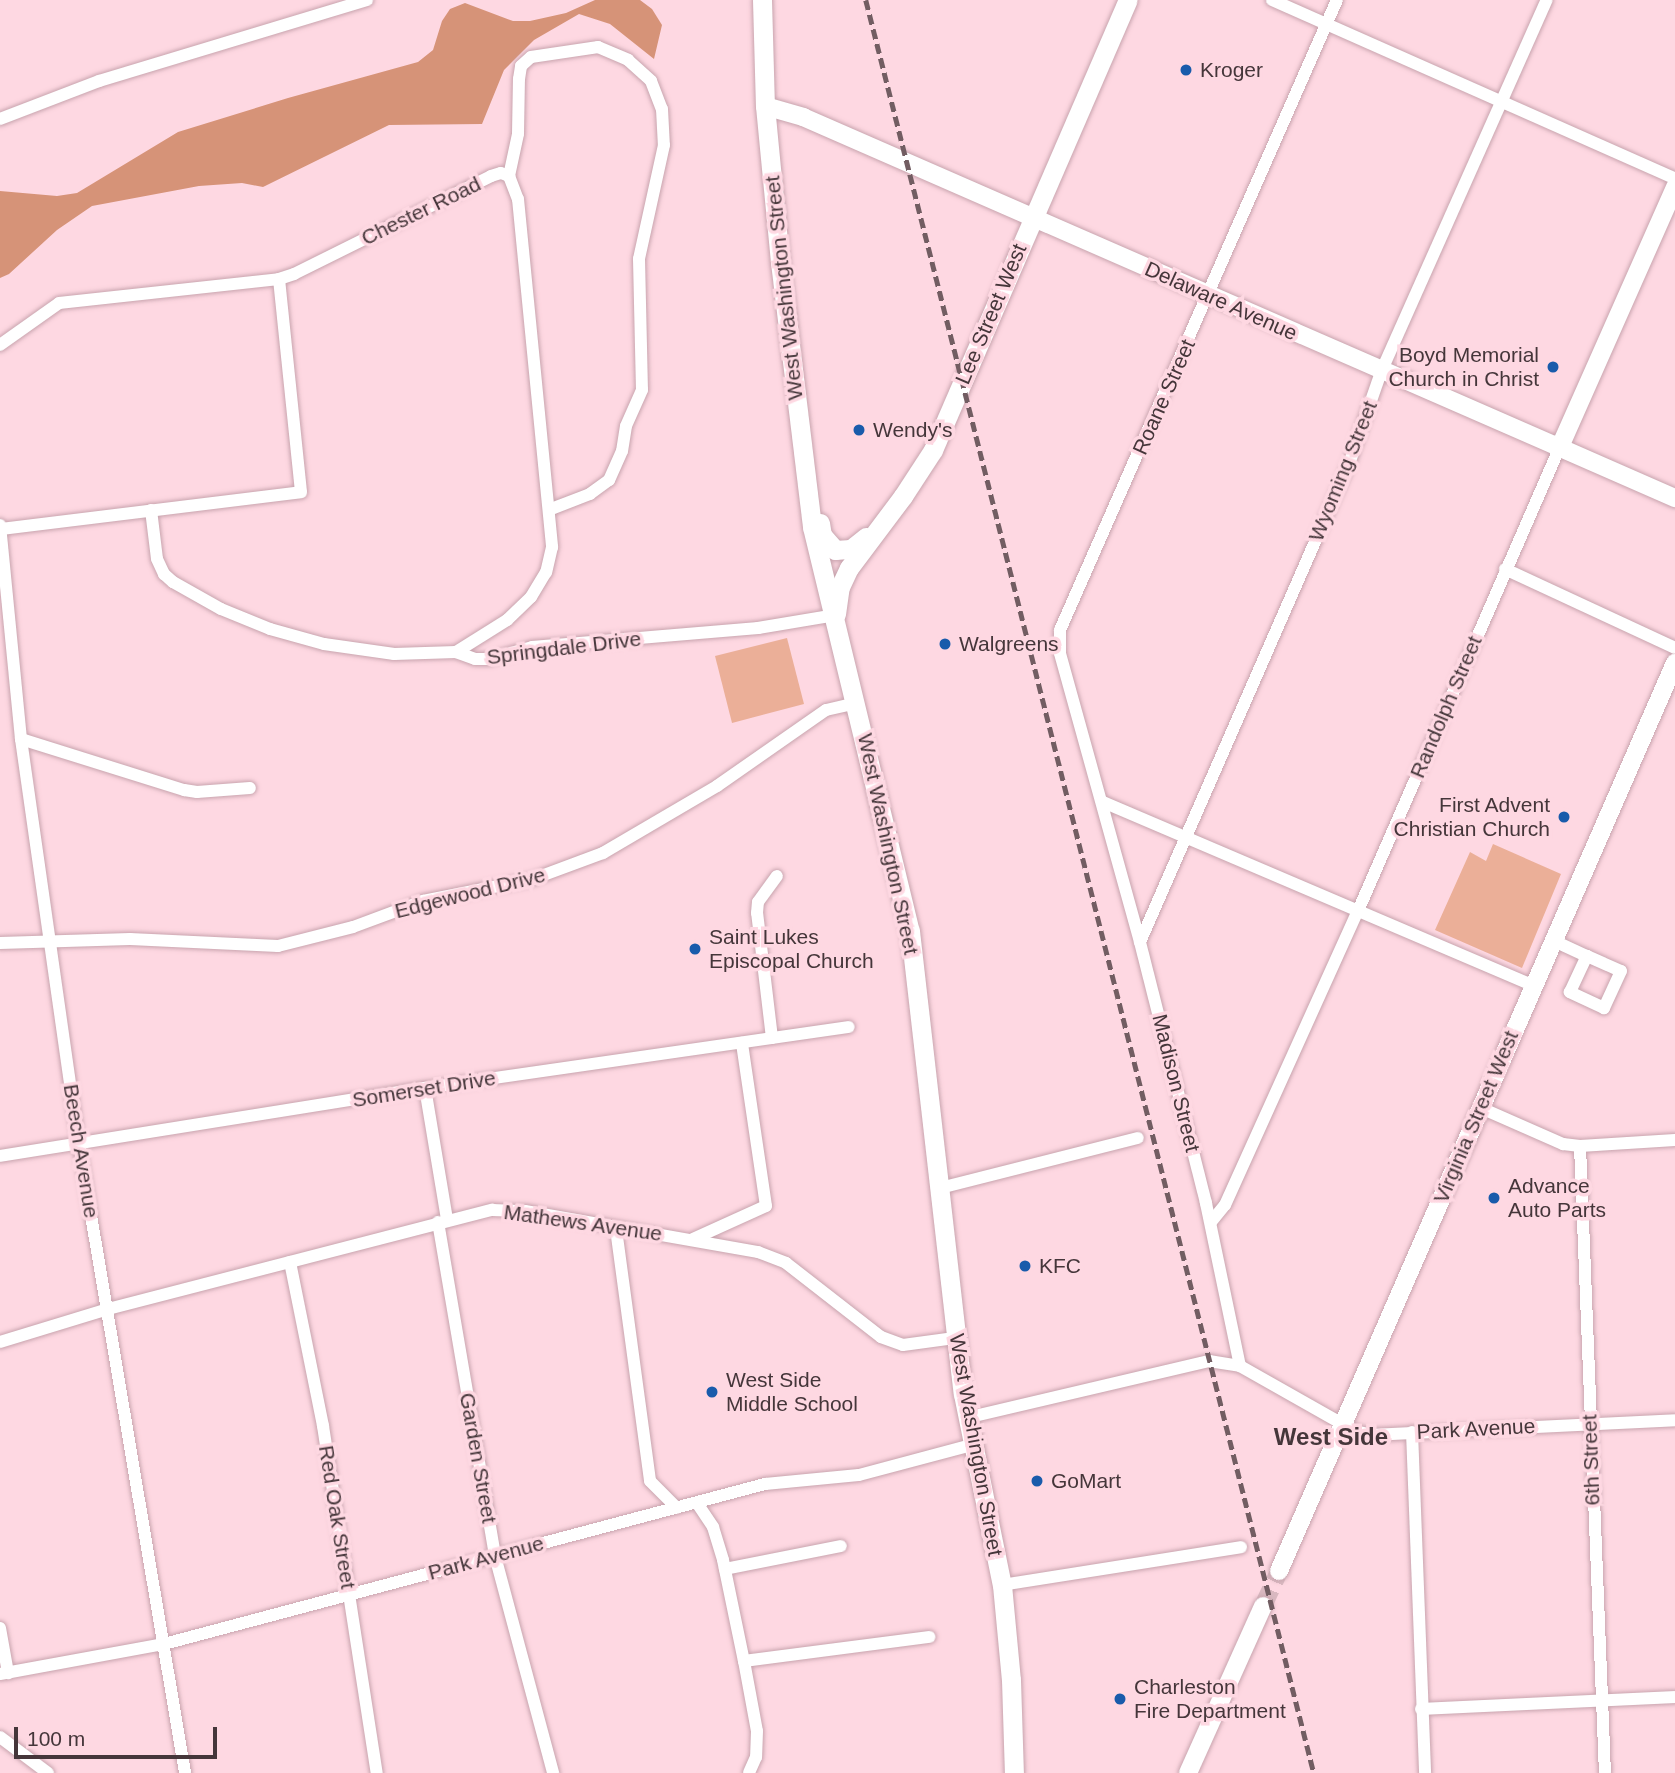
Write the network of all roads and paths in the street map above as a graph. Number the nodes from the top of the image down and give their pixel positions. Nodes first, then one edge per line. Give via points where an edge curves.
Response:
1 (367, 0) edge
2 (762, 0) edge
3 (1128, 0) edge
4 (1272, 0) edge
5 (1337, 0) edge
6 (1547, 0) edge
7 (1327, 24) junction
8 (1503, 103) junction
9 (765, 106) junction
10 (0, 119) edge
11 (509, 176) junction
12 (1675, 179) edge
13 (1675, 187) edge
14 (1031, 218) junction
15 (278, 279) junction
16 (1209, 296) junction
17 (0, 345) edge
18 (1381, 372) junction
19 (1559, 449) junction
20 (807, 471) junction
21 (1675, 498) edge
22 (551, 509) junction
23 (151, 510) junction
24 (0, 527) edge
25 (873, 532) junction
26 (1505, 569) junction
27 (835, 615) junction
28 (1675, 648) edge
29 (456, 652) junction
30 (5, 657) edge
31 (1675, 663) edge
32 (857, 703) junction
33 (21, 739) junction
34 (250, 788) dead end
35 (1103, 802) junction
36 (1186, 835) junction
37 (777, 876) dead end
38 (1358, 911) junction
39 (50, 940) junction
40 (1552, 940) junction
41 (1140, 942) junction
42 (0, 943) edge
43 (1587, 956) junction
44 (1533, 985) junction
45 (849, 1027) dead end
46 (772, 1038) junction
47 (742, 1043) junction
48 (425, 1088) junction
49 (1481, 1108) junction
50 (1139, 1138) dead end
51 (1675, 1140) edge
52 (79, 1144) junction
53 (1580, 1146) junction
54 (0, 1156) edge
55 (940, 1188) junction
56 (443, 1221) junction
57 (1211, 1222) junction
58 (617, 1229) junction
59 (692, 1240) junction
60 (290, 1262) junction
61 (108, 1309) junction
62 (955, 1338) junction
63 (0, 1342) edge
64 (1240, 1367) junction
65 (966, 1418) junction
66 (1675, 1420) edge
67 (1342, 1423) junction
68 (1589, 1423) junction
69 (1412, 1432) junction
70 (971, 1445) junction
71 (697, 1503) junction
72 (677, 1508) junction
73 (841, 1546) dead end
74 (1241, 1547) dead end
75 (495, 1556) junction
76 (725, 1569) junction
77 (1279, 1572) tunnel mouth
78 (1002, 1585) junction
79 (349, 1595) junction
80 (1263, 1606) tunnel mouth
81 (0, 1628) edge
82 (929, 1637) dead end
83 (164, 1644) junction
84 (744, 1661) junction
85 (4, 1674) edge
86 (1675, 1697) edge
87 (1602, 1701) junction
88 (1421, 1709) junction
89 (0, 1737) edge
90 (48, 1773) edge
91 (185, 1773) edge
92 (377, 1773) edge
93 (553, 1773) edge
94 (750, 1773) edge
95 (1014, 1773) edge
96 (1188, 1773) edge
97 (1425, 1773) edge
98 (1605, 1773) edge

1 - 10 street via 99,80
2 - 9 main road, West Washington Street
3 - 14 main road, Lee Street West
4 - 7 street
5 - 7 street, Roane Street
6 - 8 street, Wyoming Street
7 - 8 street
7 - 16 street, Roane Street
8 - 12 street
8 - 18 street, Wyoming Street
9 - 14 main road, Delaware Avenue via 803,117
9 - 20 main road, West Washington Street
11 - 15 street, Chester Road via 491,176
11 - 22 street, Chester Road via 518,199
11 - 22 street via 518,134 521,66 531,57 598,47 628,60 651,80 662,109 664,145 639,259 642,390 609,480 590,494
13 - 19 main road, Randolph Street
14 - 16 main road, Delaware Avenue
14 - 25 main road, Lee Street West via 933,450
15 - 17 street, Chester Road via 59,303
15 - 23 street via 301,492
16 - 18 main road, Delaware Avenue
16 - 35 street, Roane Street via 1060,629 1060,653
18 - 19 main road, Delaware Avenue
18 - 36 street, Wyoming Street via 1349,464
19 - 21 main road, Delaware Avenue
19 - 26 street, Randolph Street
20 - 25 main road via 822,536 828,544 844,551
20 - 27 main road, West Washington Street via 812,527
22 - 29 street, Chester Road via 552,547 546,572 531,597 507,620
23 - 24 street
23 - 29 street, Springdale Drive via 157,559 164,574 221,609 324,644 394,654
24 - 30 street, Beech Avenue
25 - 27 main road, Lee Street West via 840,587
26 - 28 street
26 - 38 street, Randolph Street
27 - 29 street, Springdale Drive via 758,628 532,647 490,659
27 - 32 main road, West Washington Street
30 - 33 street, Beech Avenue
31 - 40 main road, Virginia Street West
32 - 39 street, Edgewood Drive via 826,710 716,786 614,847 533,879 423,901 353,927 278,946
32 - 55 main road, West Washington Street via 910,931
33 - 34 street via 184,790
33 - 39 street, Beech Avenue
35 - 36 street
35 - 41 street, Madison Street
36 - 38 street
36 - 41 street, Wyoming Street
37 - 46 street via 758,902 757,912
38 - 44 street
38 - 57 street, Randolph Street via 1225,1205
39 - 42 street, Edgewood Drive
39 - 52 street, Beech Avenue
40 - 43 street
40 - 44 main road, Virginia Street West
41 - 57 street, Madison Street
43 - 43 street via 1621,971 1604,1008 1570,992
44 - 49 main road, Virginia Street West
45 - 46 street, Somerset Drive
46 - 47 street, Somerset Drive
47 - 48 street, Somerset Drive
47 - 59 street via 766,1206
48 - 52 street, Somerset Drive
48 - 56 street, Garden Street
49 - 53 street via 1563,1144
49 - 67 main road, Virginia Street West
50 - 55 street
51 - 53 street
52 - 54 street, Somerset Drive
52 - 61 street, Beech Avenue
53 - 68 street, 6th Street
55 - 62 main road, West Washington Street
56 - 58 street, Mathews Avenue via 492,1210 525,1211
56 - 60 street, Mathews Avenue
56 - 75 street, Garden Street
57 - 64 street, Madison Street
58 - 59 street, Mathews Avenue
58 - 72 street via 650,1481
59 - 62 street, Mathews Avenue via 758,1252 786,1263 864,1325 903,1345
60 - 61 street, Mathews Avenue
60 - 79 street, Red Oak Street via 323,1426
61 - 63 street, Mathews Avenue
61 - 83 street, Beech Avenue
62 - 65 main road, West Washington Street
64 - 65 street, Park Avenue via 1209,1361
64 - 67 street, Park Avenue
65 - 70 main road, West Washington Street
66 - 68 street, Park Avenue
67 - 69 street, Park Avenue via 1372,1435
67 - 77 main road, Virginia Street West
68 - 69 street, Park Avenue
68 - 87 street, 6th Street
69 - 88 street
70 - 71 street, Park Avenue via 859,1475 765,1484
70 - 78 main road, West Washington Street
71 - 72 street, Park Avenue
71 - 76 street via 713,1527
72 - 75 street, Park Avenue
73 - 76 street
74 - 78 street
75 - 79 street, Park Avenue
75 - 93 street, Garden Street
76 - 84 street
78 - 95 main road, West Washington Street
79 - 83 street, Park Avenue
79 - 92 street, Red Oak Street
80 - 96 main road
81 - 85 street
82 - 84 street
83 - 85 street, Park Avenue
83 - 91 street, Beech Avenue
84 - 94 street via 757,1731
86 - 87 street
87 - 88 street
87 - 98 street, 6th Street
88 - 97 street
89 - 90 street

